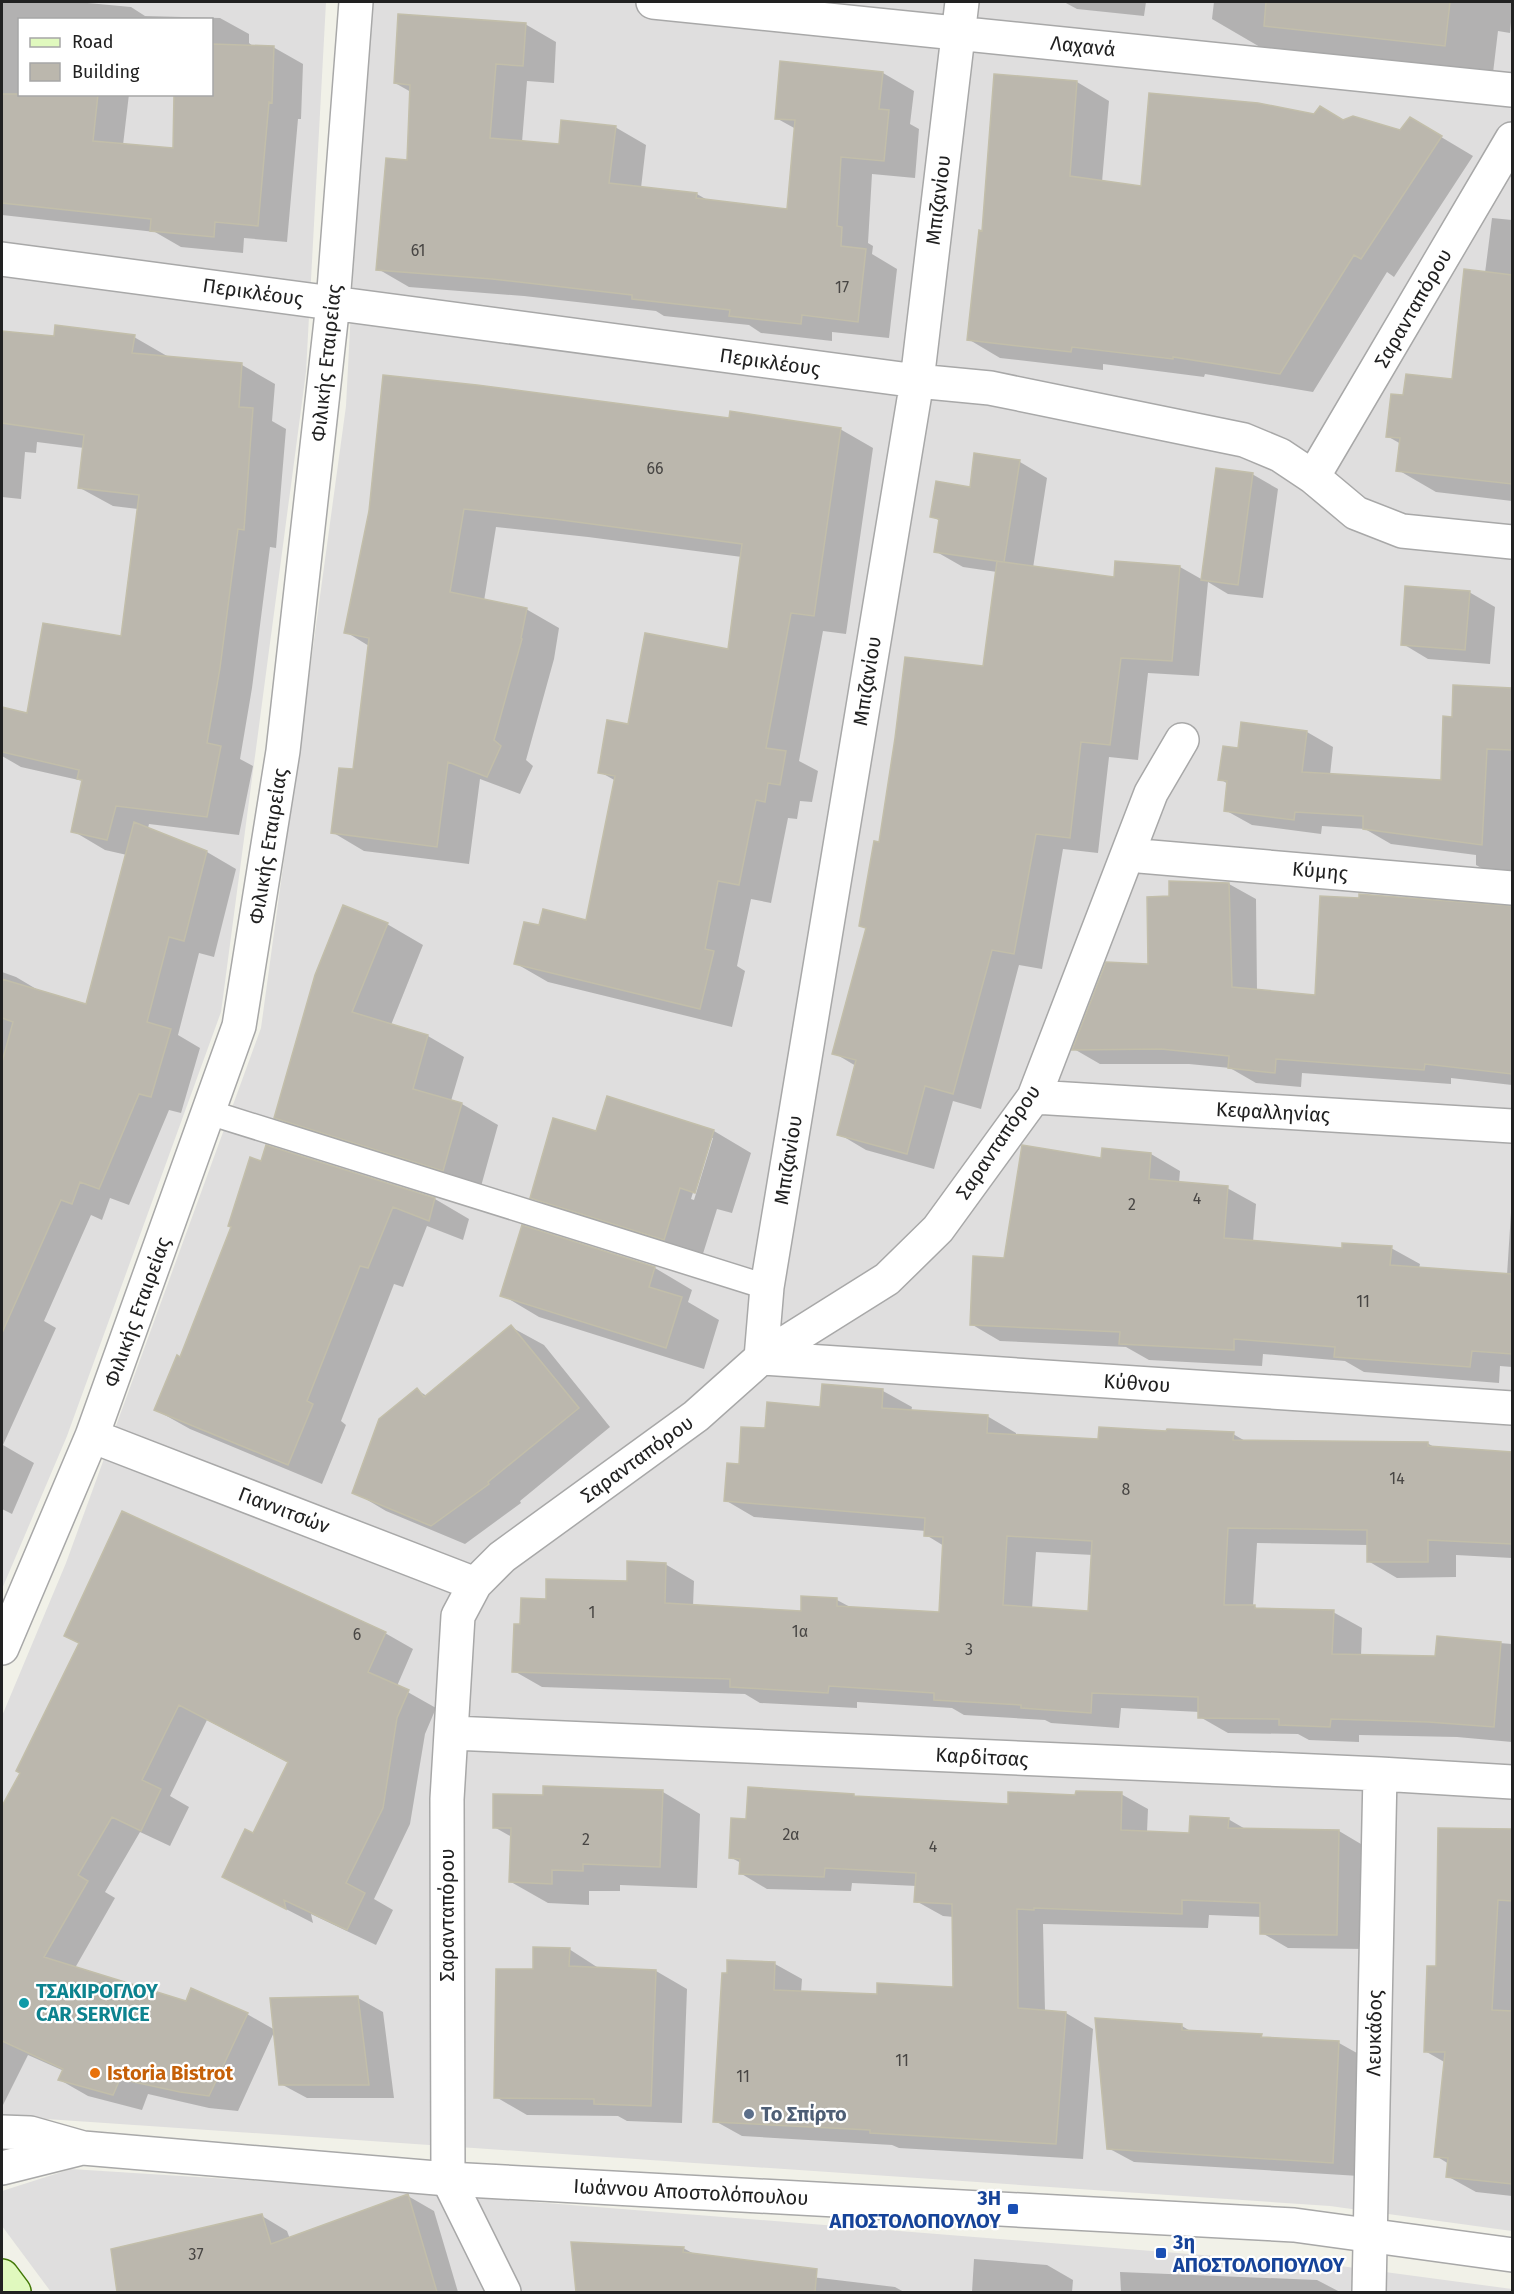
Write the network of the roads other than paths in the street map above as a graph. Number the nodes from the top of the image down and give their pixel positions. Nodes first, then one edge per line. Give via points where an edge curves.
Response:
1 (356, 2) edge
2 (653, 2) edge
3 (962, 2) edge
4 (958, 34) junction
5 (1512, 90) edge
6 (1512, 139) edge
7 (2, 259) edge
8 (333, 303) junction
9 (917, 381) junction
10 (1313, 477) junction
11 (1512, 542) edge
12 (1182, 740) dead end
13 (1128, 855) junction
14 (1512, 888) edge
15 (1034, 1097) junction
16 (208, 1112) junction
17 (1512, 1126) edge
18 (767, 1287) junction
19 (760, 1358) junction
20 (1512, 1408) edge
21 (92, 1436) junction
22 (475, 1584) junction
23 (2, 1648) edge
24 (452, 1733) junction
25 (1380, 1774) junction
26 (1512, 1782) edge
27 (2, 2132) edge
28 (83, 2148) junction
29 (2, 2168) edge
30 (448, 2179) junction
31 (1370, 2235) junction
32 (1512, 2255) edge
33 (2, 2276) edge
34 (14, 2292) edge
35 (504, 2292) edge
36 (1369, 2292) edge

1 - 8 street, Φιλικής Εταιρείας
2 - 4 street, Λαχανά
3 - 4 street, Μπιζανίου
4 - 5 street, Λαχανά
4 - 9 street, Μπιζανίου
6 - 10 street, Σαρανταπόρου
7 - 8 street, Περικλέους
8 - 9 street, Περικλέους
8 - 16 street, Φιλικής Εταιρείας via 283,751 238,1026
9 - 10 street, Περικλέους via 990,388 1244,440 1280,455
9 - 18 street, Μπιζανίου
10 - 11 street, Περικλέους via 1356,513 1402,531
12 - 13 street, Σαρανταπόρου via 1151,793
13 - 14 street, Κύμης
13 - 15 street, Σαρανταπόρου
15 - 17 street, Κεφαλληνίας
15 - 19 street, Σαρανταπόρου via 938,1229 886,1279
16 - 18 lane
16 - 21 street, Φιλικής Εταιρείας
18 - 19 street, Μπιζανίου
19 - 20 street, Κύθνου
19 - 22 street, Σαρανταπόρου via 696,1416 502,1557
21 - 22 street, Γιαννιτσών
21 - 23 street, Φιλικής Εταιρείας
22 - 24 street, Σαρανταπόρου via 458,1616
24 - 25 street, Καρδίτσας
24 - 30 street, Σαρανταπόρου via 447,1799
25 - 26 street, Καρδίτσας
25 - 31 street, Λευκάδος
27 - 28 street, Ιωάννου Αποστολόπουλου via 30,2133
28 - 29 street, Ιωάννου Αποστολόπουλου
28 - 30 street, Ιωάννου Αποστολόπουλου
30 - 31 street, Ιωάννου Αποστολόπουλου via 1282,2224
30 - 35 street, Σαρανταπόρου
31 - 32 street, Ιωάννου Αποστολόπουλου
31 - 36 street, Λευκάδος
33 - 34 main road

